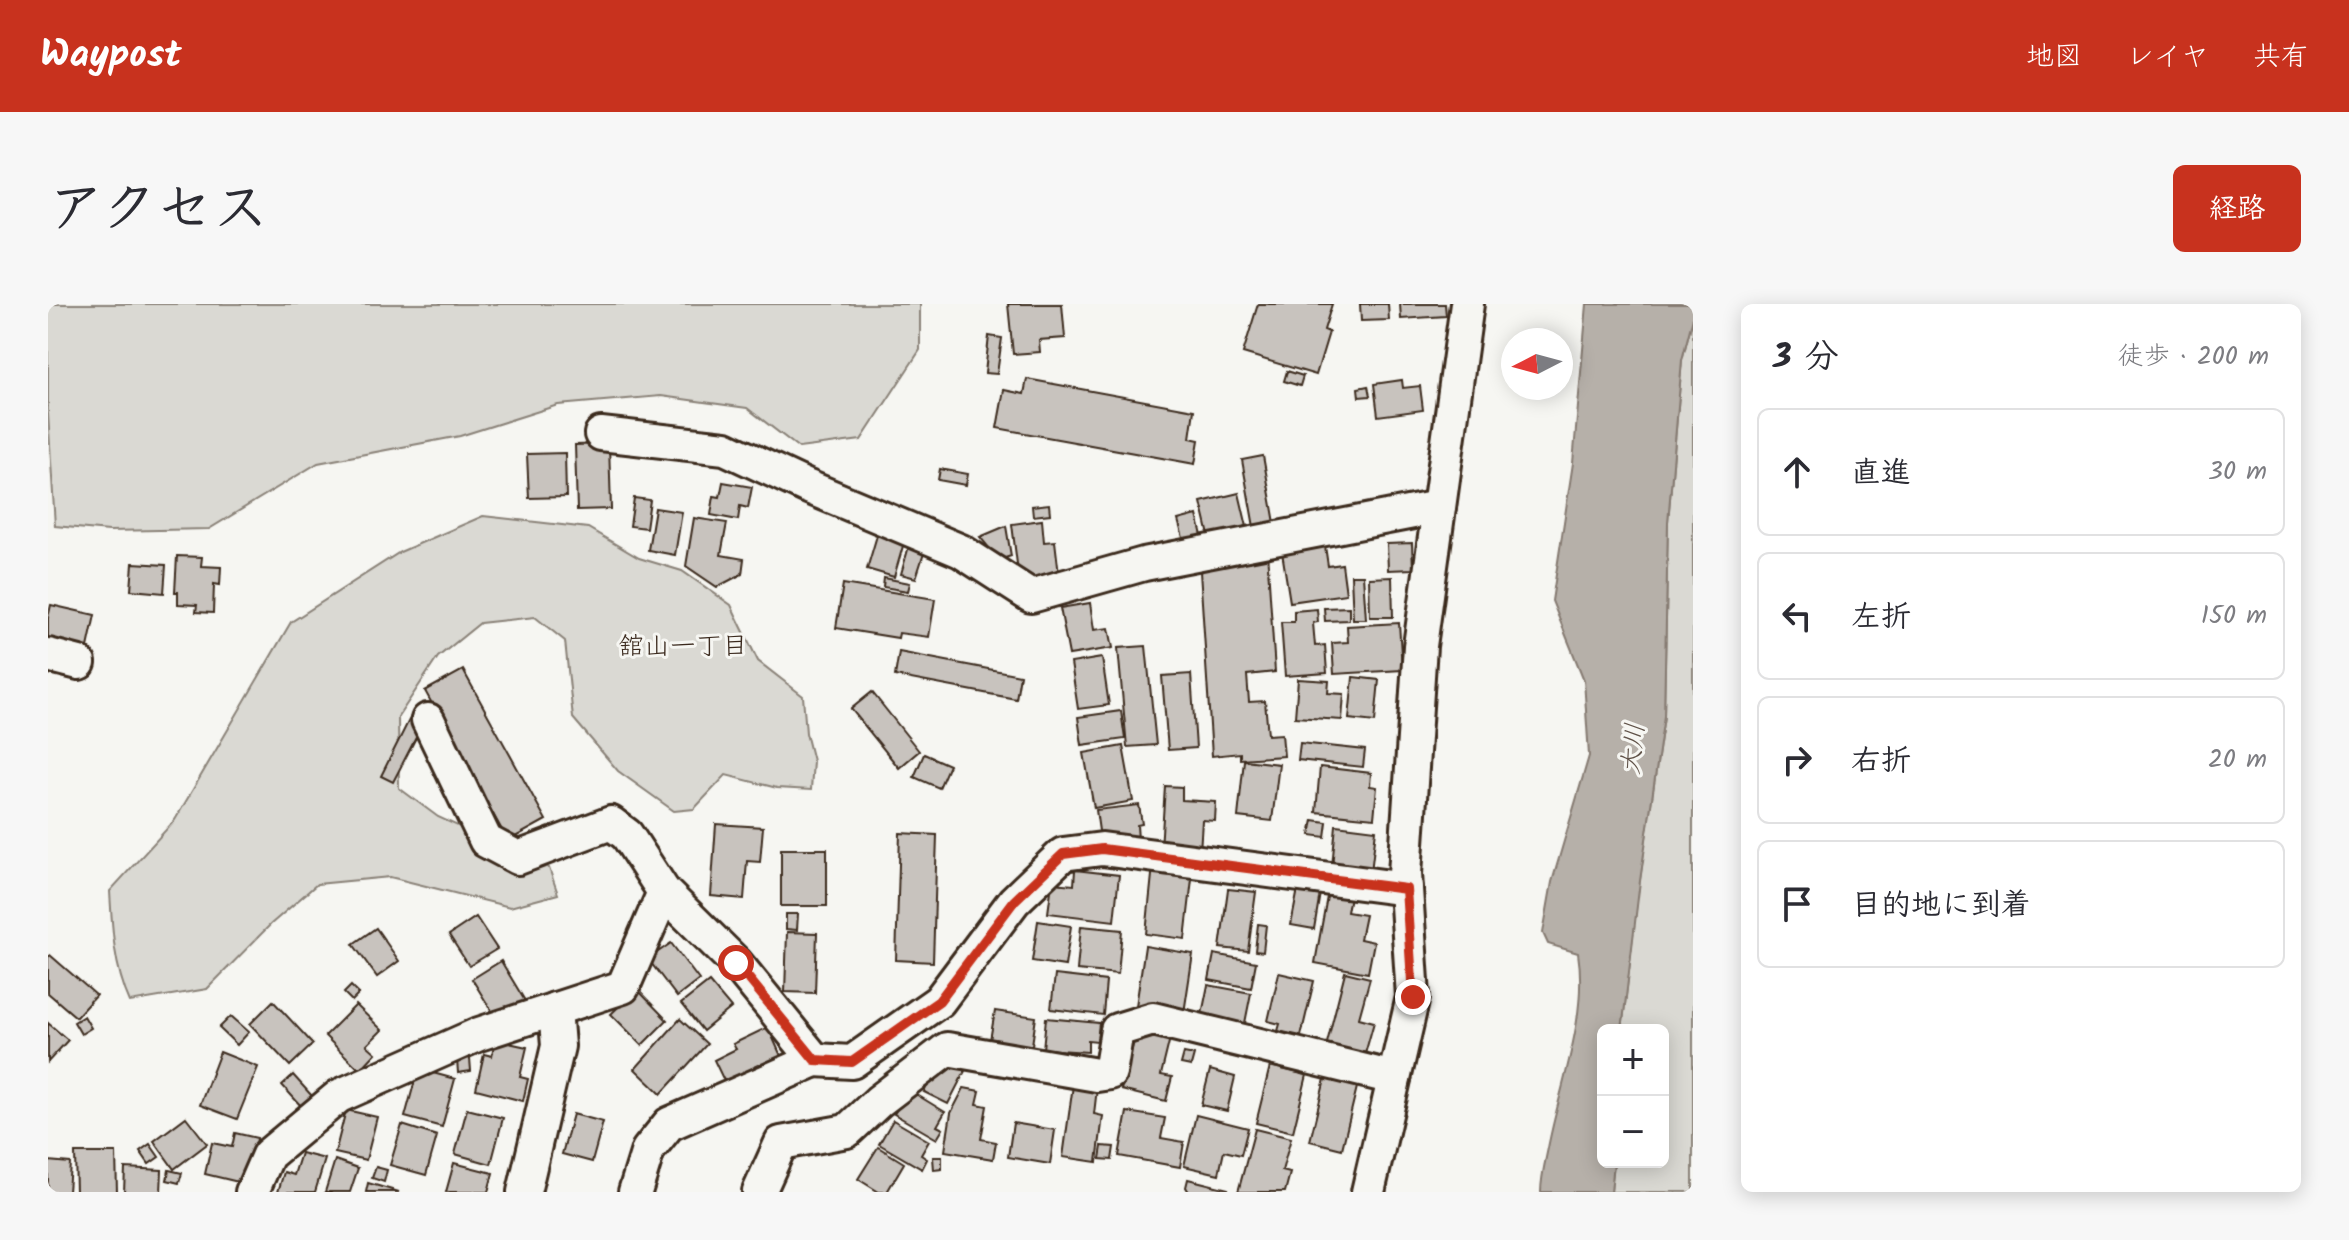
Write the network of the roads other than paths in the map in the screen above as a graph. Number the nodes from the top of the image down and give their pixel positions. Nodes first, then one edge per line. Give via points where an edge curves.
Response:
1 (1467, 304) edge
2 (601, 434) dead end
3 (1439, 507) junction
4 (48, 655) edge
5 (79, 663) dead end
6 (428, 720) dead end
7 (1406, 889) junction
8 (664, 892) junction
9 (555, 1009) junction
10 (815, 1060) junction
11 (1394, 1078) junction
12 (252, 1192) edge
13 (524, 1192) edge
14 (635, 1192) edge
15 (759, 1192) edge
16 (1368, 1192) edge

1 - 3 street
2 - 3 street via 725,448 961,551 1031,596 1144,564
3 - 7 street via 1420,646
4 - 5 street
6 - 8 street via 486,841 518,858 611,823 627,835
7 - 10 street via 1102,849 1063,854 1014,901 939,1001 852,1062
7 - 11 street via 1413,997
8 - 9 street via 623,987
8 - 10 street via 736,963
9 - 12 street via 479,1034 339,1096 268,1155
9 - 13 street via 558,1046
10 - 14 street via 669,1124 648,1150
11 - 15 street via 1153,1019 1117,1030 1110,1073 1097,1075 947,1049 847,1131 781,1143
11 - 16 street

